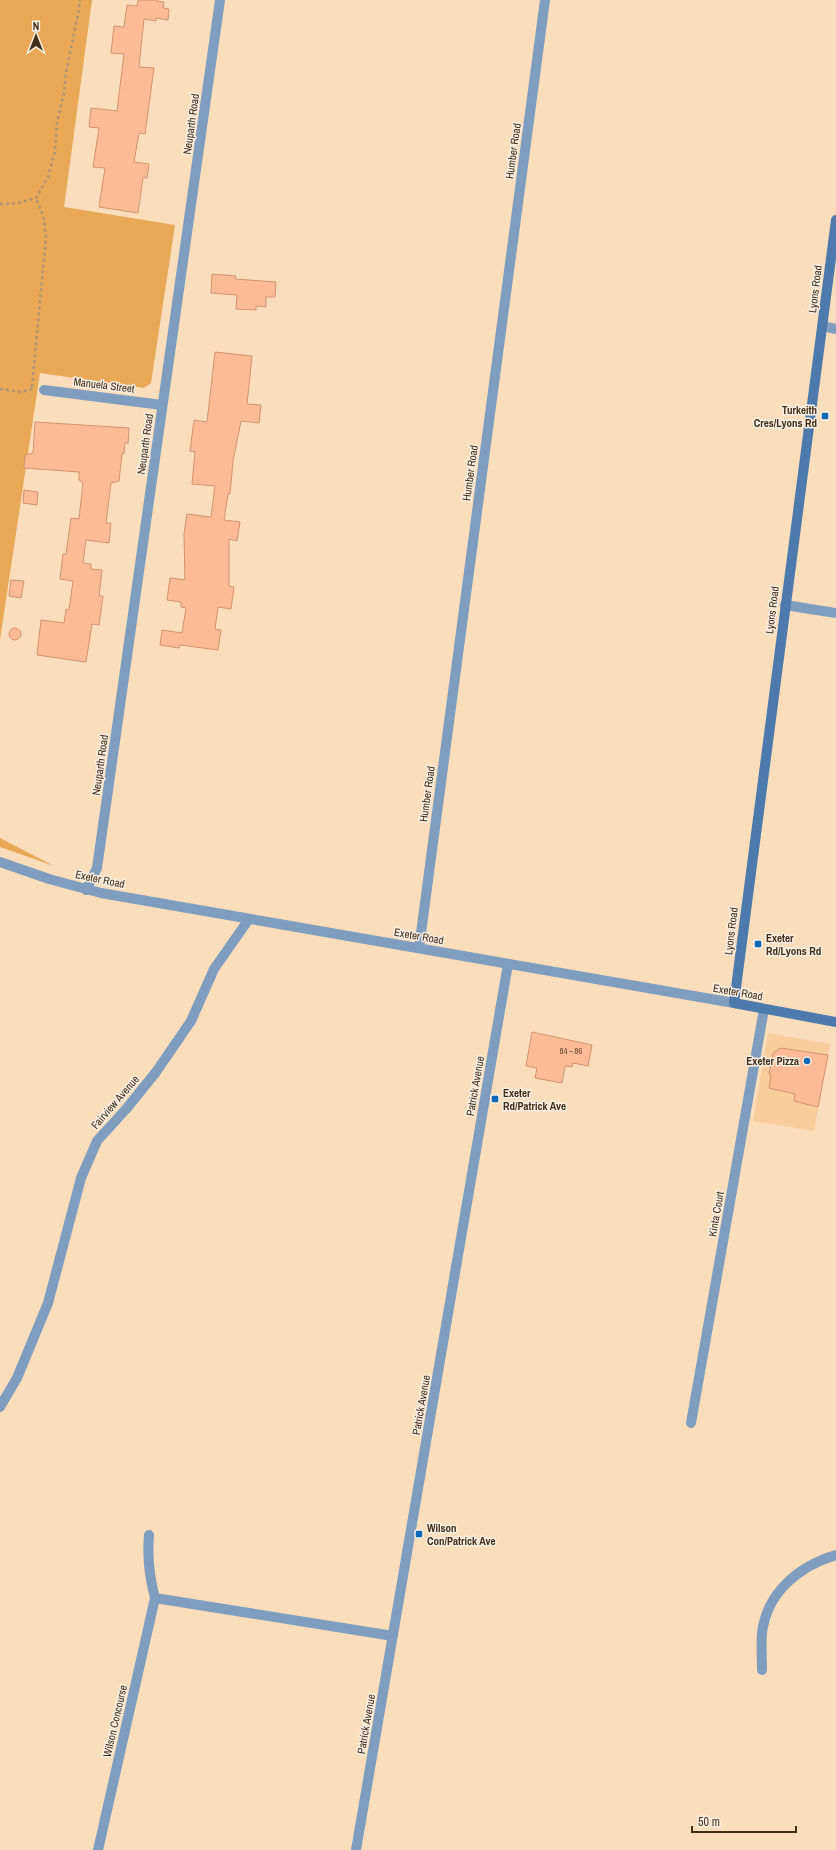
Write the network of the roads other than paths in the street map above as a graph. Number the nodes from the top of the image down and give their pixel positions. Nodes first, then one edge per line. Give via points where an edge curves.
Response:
1 (220, 0) edge
2 (545, 0) edge
3 (836, 220) edge
4 (822, 326) junction
5 (836, 329) edge
6 (44, 390) road end
7 (162, 405) junction
8 (785, 605) junction
9 (836, 613) edge
10 (0, 862) edge
11 (86, 890) junction
12 (249, 919) junction
13 (419, 948) junction
14 (508, 964) junction
15 (734, 1003) junction
16 (764, 1009) junction
17 (836, 1022) edge
18 (0, 1407) edge
19 (691, 1423) dead end
20 (149, 1536) dead end
21 (836, 1555) edge
22 (155, 1598) junction
23 (393, 1636) junction
24 (762, 1670) dead end
25 (98, 1850) edge
26 (356, 1850) edge

1 - 7 street, Neuparth Road
2 - 13 street, Humber Road
3 - 4 main road, Lyons Road
4 - 5 street
4 - 8 main road, Lyons Road
6 - 7 street, Manuela Street
7 - 11 street, Neuparth Road via 97,868
8 - 9 street
8 - 15 main road, Lyons Road
10 - 11 street, Exeter Road
11 - 12 street, Exeter Road
12 - 13 street, Exeter Road
12 - 18 street, Fairview Avenue via 214,969 191,1021 156,1072 97,1141 81,1178 48,1303 18,1378
13 - 14 street, Exeter Road
14 - 15 street, Exeter Road
14 - 23 street, Patrick Avenue
15 - 16 main road, Exeter Road
16 - 17 main road, Exeter Road
16 - 19 street, Kinta Court
20 - 22 street, Wilson Concourse via 147,1558
21 - 24 street via 819,1560 793,1576 773,1598 762,1633
22 - 23 street
22 - 25 street, Wilson Concourse
23 - 26 street, Patrick Avenue

